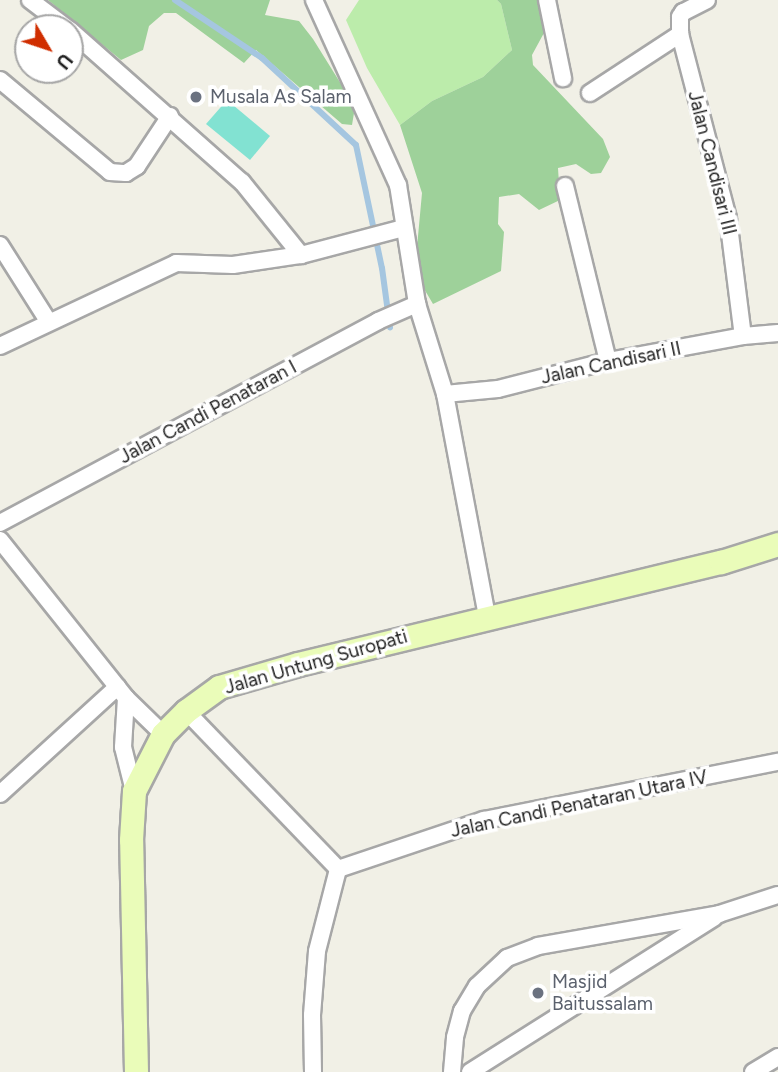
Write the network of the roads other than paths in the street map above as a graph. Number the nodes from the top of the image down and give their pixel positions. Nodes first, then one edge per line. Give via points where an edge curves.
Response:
1 (30, 0) edge
2 (314, 0) edge
3 (547, 0) edge
4 (707, 0) edge
5 (49, 14) edge
6 (680, 34) junction
7 (84, 42) edge
8 (563, 78) dead end
9 (0, 79) edge
10 (590, 93) dead end
11 (170, 116) junction
12 (565, 186) dead end
13 (404, 228) junction
14 (0, 245) edge
15 (301, 255) junction
16 (417, 304) junction
17 (48, 321) junction
18 (778, 333) edge
19 (743, 335) junction
20 (0, 346) edge
21 (608, 361) junction
22 (444, 394) junction
23 (0, 523) edge
24 (0, 540) edge
25 (778, 544) edge
26 (487, 617) junction
27 (122, 692) junction
28 (186, 711) junction
29 (163, 734) junction
30 (778, 762) edge
31 (134, 791) junction
32 (0, 794) edge
33 (338, 869) junction
34 (778, 895) edge
35 (719, 914) junction
36 (778, 1057) edge
37 (136, 1072) edge
38 (313, 1072) edge
39 (452, 1072) edge
40 (470, 1072) edge
41 (753, 1072) edge

1 - 5 street
2 - 13 street via 398,185
3 - 8 street
4 - 6 street via 683,12
6 - 10 street
6 - 19 street, Jalan Candisari III via 728,218
7 - 11 street
9 - 11 street via 110,172 126,173 137,166
11 - 15 street via 242,182
12 - 21 street
13 - 15 street
13 - 16 street
14 - 17 street
15 - 17 street via 233,265 176,263
16 - 22 street
16 - 23 street, Jalan Candi Penataran I
17 - 20 street
18 - 19 street, Jalan Candisari II
19 - 21 street, Jalan Candisari II
21 - 22 street, Jalan Candisari II via 498,389
22 - 26 street
24 - 27 street
25 - 26 main road, Jalan Untung Suropati via 721,562
26 - 28 main road, Jalan Untung Suropati via 219,687
27 - 29 street
27 - 31 street via 123,747
27 - 32 street
28 - 29 main road, Jalan Untung Suropati
28 - 33 street
29 - 31 main road, Jalan Untung Suropati
30 - 33 street, Jalan Candi Penataran Utara IV via 484,820
31 - 37 main road, Jalan Untung Suropati
33 - 38 street via 317,951
34 - 35 street
35 - 39 street via 538,946 507,958 477,986 462,1011
35 - 40 street
36 - 41 street

